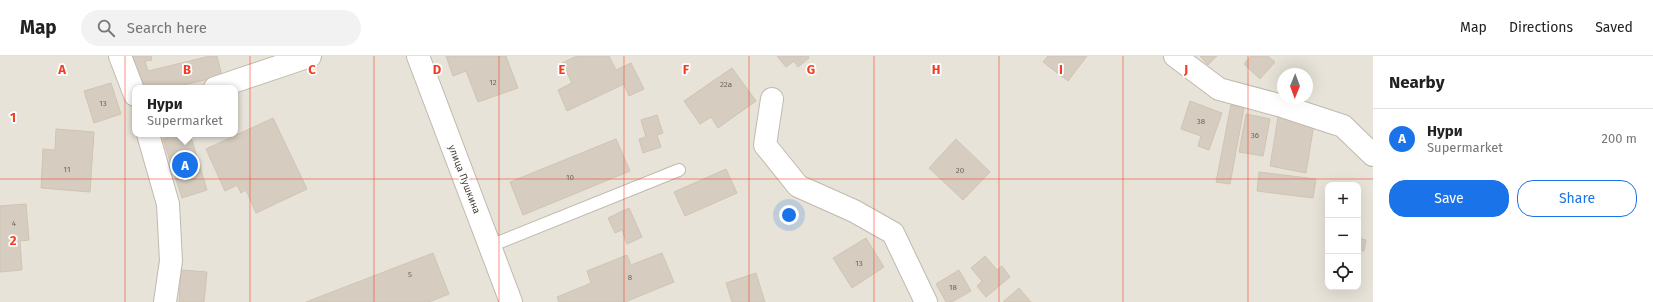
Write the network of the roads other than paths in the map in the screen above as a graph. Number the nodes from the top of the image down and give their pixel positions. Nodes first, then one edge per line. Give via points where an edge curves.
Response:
1 (120, 56) edge
2 (310, 56) edge
3 (418, 56) edge
4 (1175, 56) edge
5 (224, 85) edge
6 (132, 87) edge
7 (772, 99) dead end
8 (149, 137) edge
9 (1373, 155) edge
10 (679, 170) dead end
11 (490, 246) junction
12 (165, 302) edge
13 (511, 302) edge
14 (926, 302) edge

1 - 6 street
2 - 5 street
3 - 11 street, улица Пушкина
4 - 9 street via 1219,89 1343,126
7 - 14 street via 765,145 798,186 854,211 893,233
8 - 12 street via 168,204 171,261
10 - 11 lane
11 - 13 street, улица Пушкина

